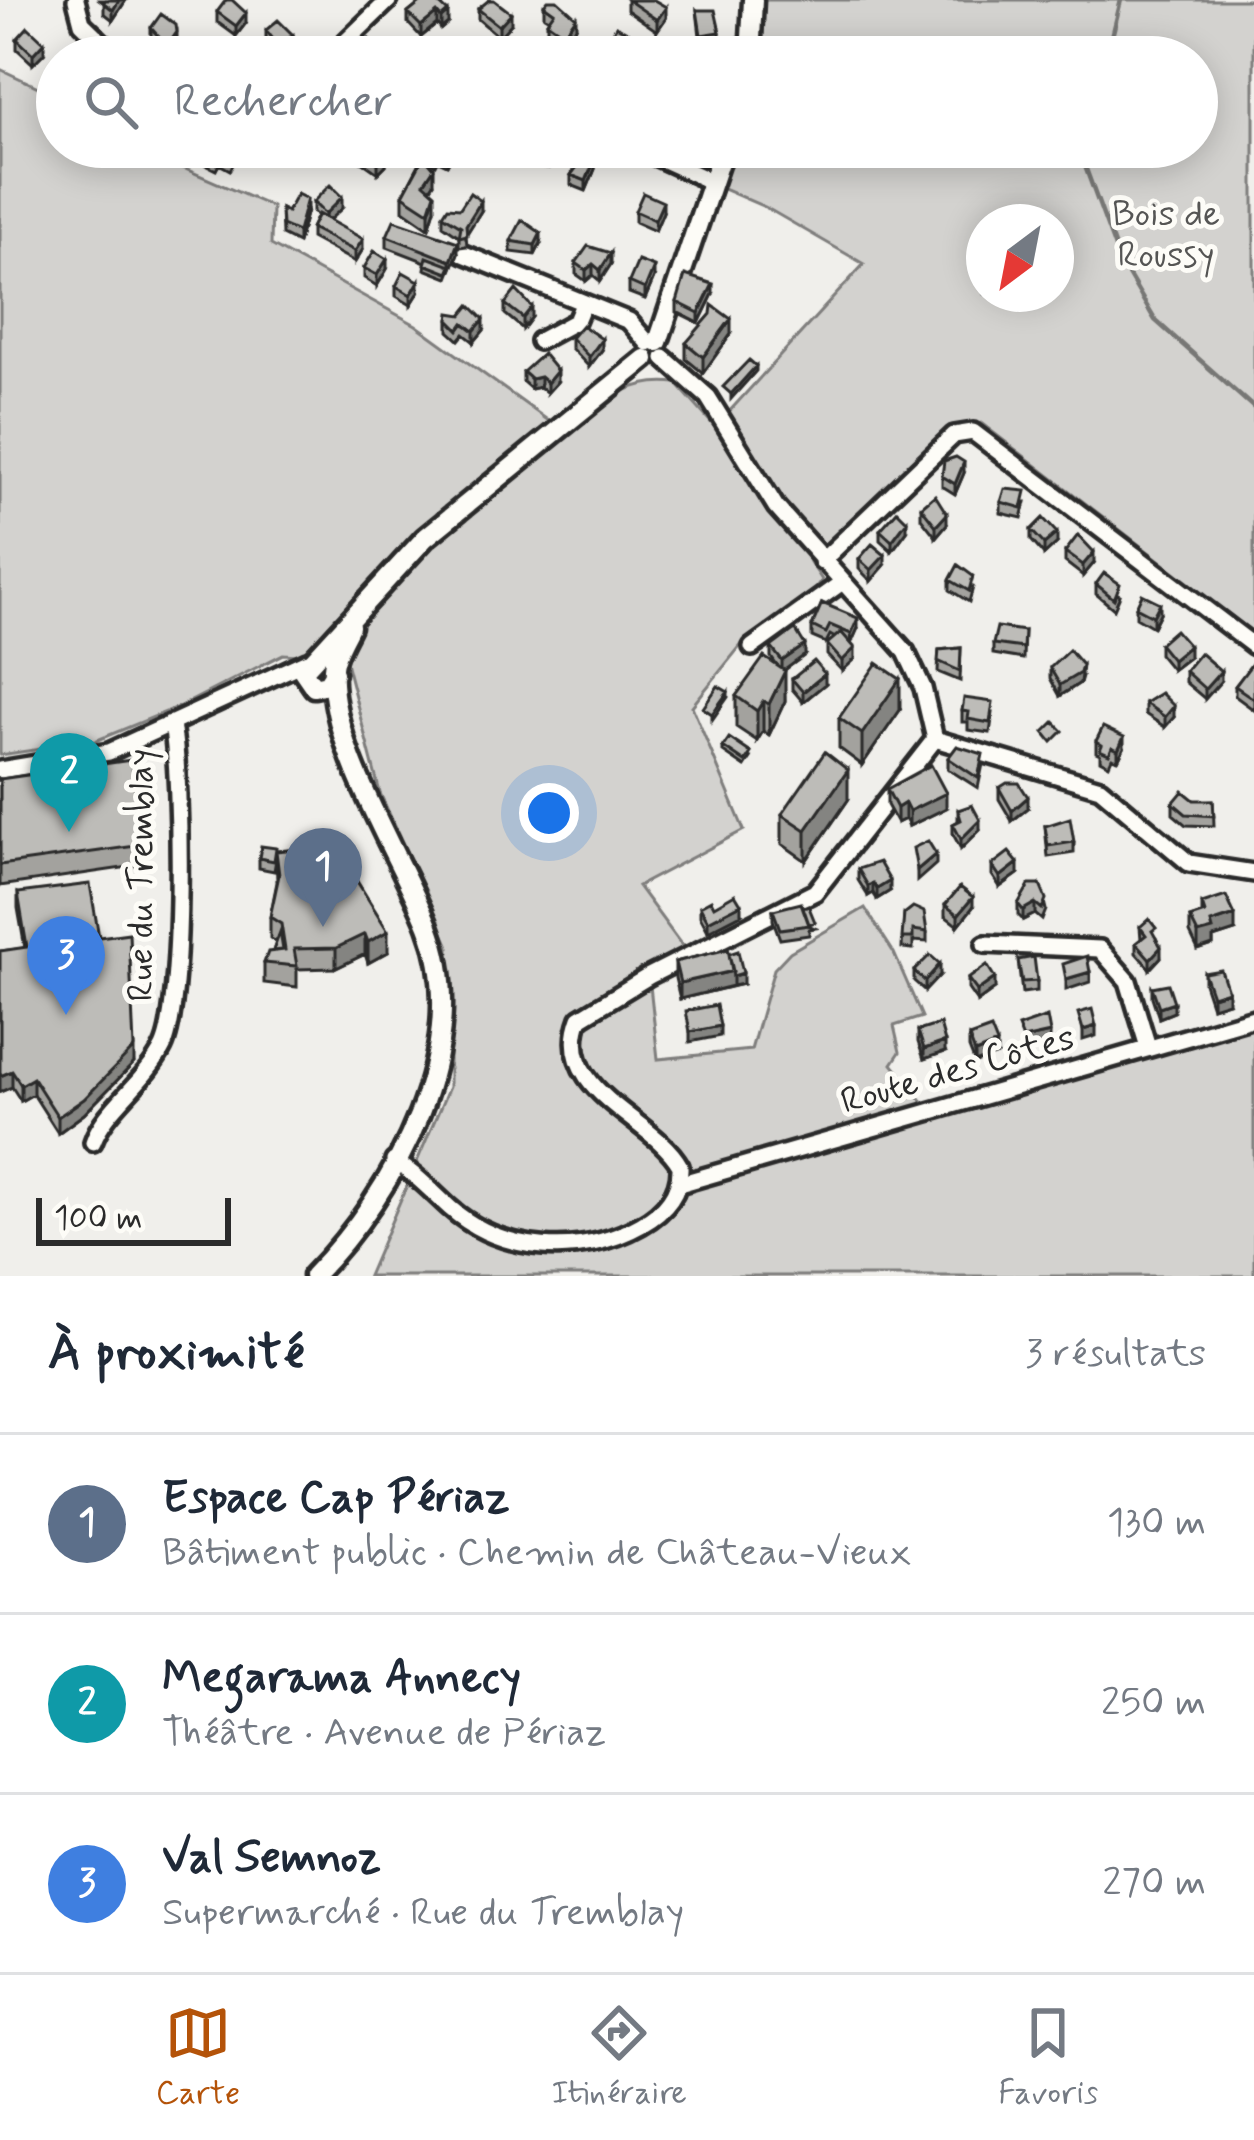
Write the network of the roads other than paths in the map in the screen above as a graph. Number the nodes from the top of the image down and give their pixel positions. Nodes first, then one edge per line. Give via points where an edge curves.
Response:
1 (76, 0) edge
2 (389, 0) edge
3 (753, 0) edge
4 (95, 36) edge
5 (352, 36) edge
6 (751, 36) edge
7 (681, 168) edge
8 (717, 168) edge
9 (712, 182) junction
10 (464, 254) dead end
11 (583, 304) junction
12 (664, 320) junction
13 (633, 323) junction
14 (539, 341) dead end
15 (654, 351) junction
16 (822, 561) junction
17 (841, 584) junction
18 (1254, 646) edge
19 (752, 647) dead end
20 (322, 664) junction
21 (268, 680) junction
22 (310, 684) junction
23 (342, 724) junction
24 (172, 725) junction
25 (935, 739) junction
26 (0, 770) edge
27 (1254, 873) edge
28 (986, 944) dead end
29 (1254, 1018) edge
30 (1148, 1047) junction
31 (93, 1142) dead end
32 (394, 1160) junction
33 (679, 1184) junction
34 (342, 1246) junction
35 (313, 1276) edge
36 (332, 1276) edge

1 - 4 street
2 - 5 street
3 - 6 street
7 - 9 street
8 - 9 street
9 - 12 street
10 - 11 street
11 - 13 street
11 - 14 street via 576,321
12 - 13 street
12 - 15 street
13 - 15 street
15 - 16 street via 708,397 776,507
15 - 20 street via 425,538
16 - 17 street
16 - 18 street via 954,434 973,432
17 - 19 street
17 - 25 street via 906,652
20 - 21 street
20 - 22 street via 303,671
20 - 22 street via 327,685
20 - 23 street
21 - 22 street
21 - 24 street
22 - 23 street
23 - 32 street via 428,927 440,978 438,1063
24 - 26 street via 109,752
24 - 31 street, Rue du Tremblay via 178,864 168,1034
25 - 27 street via 1100,788 1189,863
25 - 33 street via 815,892 580,1018 577,1047 594,1086 672,1154
28 - 30 street via 1100,949 1127,981
29 - 30 street, Route des Côtes
30 - 33 street, Route des Côtes
32 - 33 street via 476,1225 552,1249 637,1227
32 - 34 street
34 - 35 street
34 - 36 street

